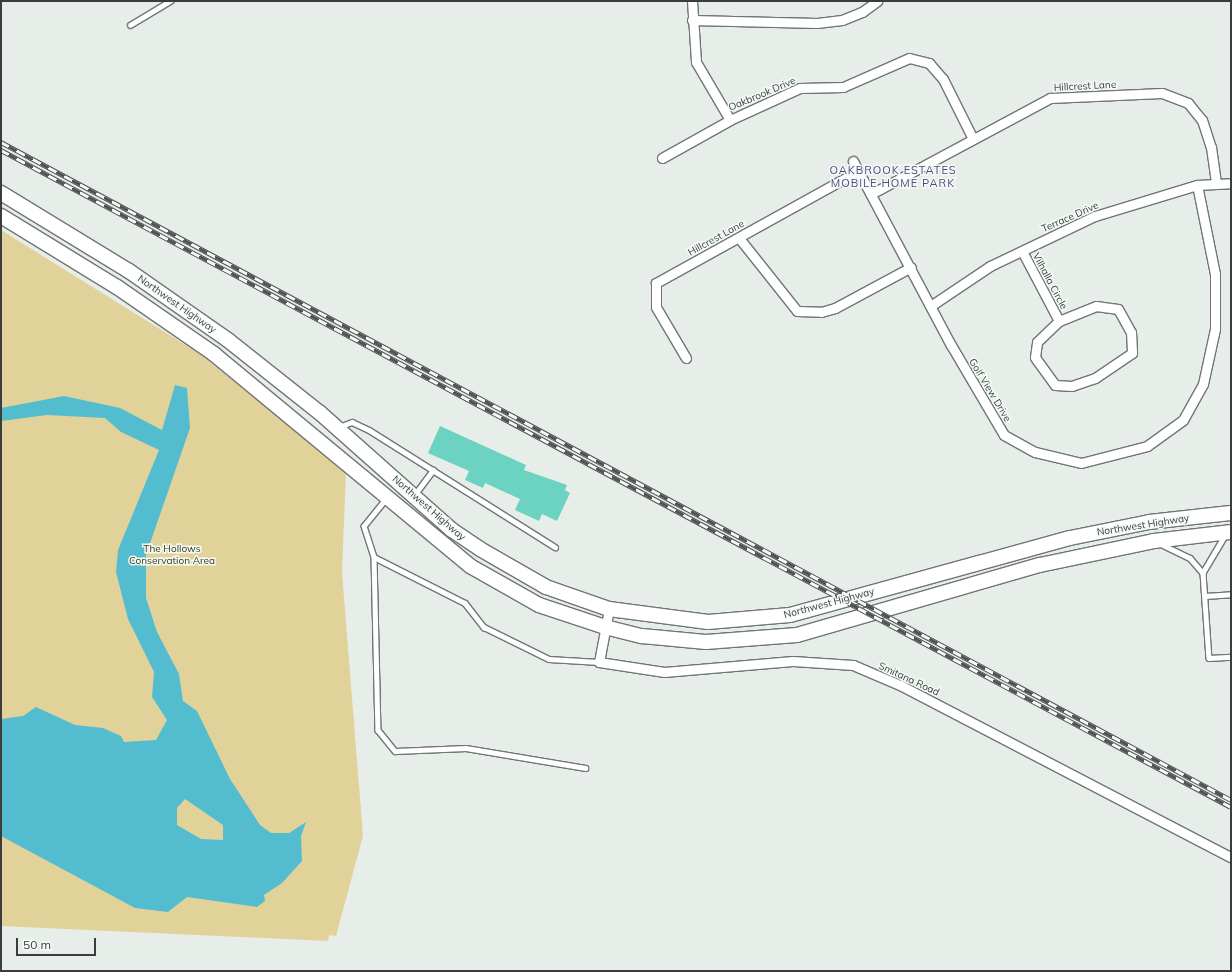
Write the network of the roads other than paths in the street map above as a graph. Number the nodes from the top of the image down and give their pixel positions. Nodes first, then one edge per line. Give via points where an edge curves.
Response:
1 (170, 1) edge
2 (692, 1) edge
3 (877, 1) edge
4 (692, 20) junction
5 (130, 25) dead end
6 (730, 120) junction
7 (973, 139) junction
8 (662, 158) dead end
9 (853, 160) dead end
10 (858, 171) junction
11 (1231, 183) edge
12 (1197, 184) junction
13 (1216, 184) junction
14 (1, 193) edge
15 (871, 194) junction
16 (1, 216) edge
17 (738, 238) junction
18 (1022, 251) junction
19 (911, 267) junction
20 (932, 305) junction
21 (1059, 321) junction
22 (686, 358) dead end
23 (337, 427) junction
24 (433, 470) junction
25 (414, 496) junction
26 (387, 497) junction
27 (1231, 512) edge
28 (1230, 532) edge
29 (1154, 541) junction
30 (555, 547) dead end
31 (374, 557) junction
32 (1203, 573) junction
33 (1231, 594) edge
34 (1205, 596) junction
35 (609, 609) junction
36 (605, 627) junction
37 (1231, 657) edge
38 (599, 662) junction
39 (584, 768) dead end
40 (1231, 857) edge

1 - 5 lane
2 - 4 street
3 - 4 street via 862,12 842,20 817,23
4 - 6 street via 696,62
6 - 7 street, Oakbrook Drive via 800,88 843,87 909,58 929,63 943,79
6 - 8 street, Oakbrook Drive
7 - 13 street, Hillcrest Lane via 1050,98 1162,93 1188,103 1202,120 1211,147
7 - 15 street, Hillcrest Lane
9 - 10 street, Golf View Drive
10 - 15 street, Golf View Drive
10 - 17 street, Hillcrest Lane
11 - 13 street, Terrace Drive
12 - 13 street, Terrace Drive
12 - 18 street, Terrace Drive via 1095,216
12 - 20 street, Golf View Drive via 1215,274 1215,329 1203,384 1183,420 1148,446 1081,463 1035,452 1004,435 951,346
14 - 23 main road, Northwest Highway via 161,292 263,367
15 - 19 street, Golf View Drive
16 - 26 main road, Northwest Highway via 104,279 214,354
17 - 19 street via 797,311 821,312 835,308
17 - 22 street, Hillcrest Lane via 656,283 656,307
18 - 20 street, Terrace Drive via 990,266
18 - 21 street, Vilhalla Circle
19 - 20 street, Golf View Drive
21 - 21 street, Vilhalla Circle via 1037,342 1035,357 1055,385 1072,386 1095,378 1132,353 1131,332 1118,308 1096,306
23 - 24 lane via 350,422 360,425
23 - 25 main road, Northwest Highway
24 - 25 lane
24 - 30 lane
25 - 35 main road, Northwest Highway via 452,530 512,570 546,587
26 - 31 lane via 364,526
26 - 36 main road, Northwest Highway via 440,545 502,586 559,613
27 - 35 main road, Northwest Highway via 1149,522 1070,538 790,615 708,622
28 - 29 main road, Northwest Highway
28 - 32 lane
29 - 32 lane via 1190,558
29 - 36 main road, Northwest Highway via 1040,565 797,635 706,642 642,636
31 - 38 lane via 465,603 484,628 549,659
31 - 39 lane via 378,730 395,751 466,748
32 - 34 lane
33 - 34 lane
34 - 37 lane via 1209,658
35 - 36 street
36 - 38 street
38 - 40 street, Smitana Road via 664,672 800,661 853,665 902,686

